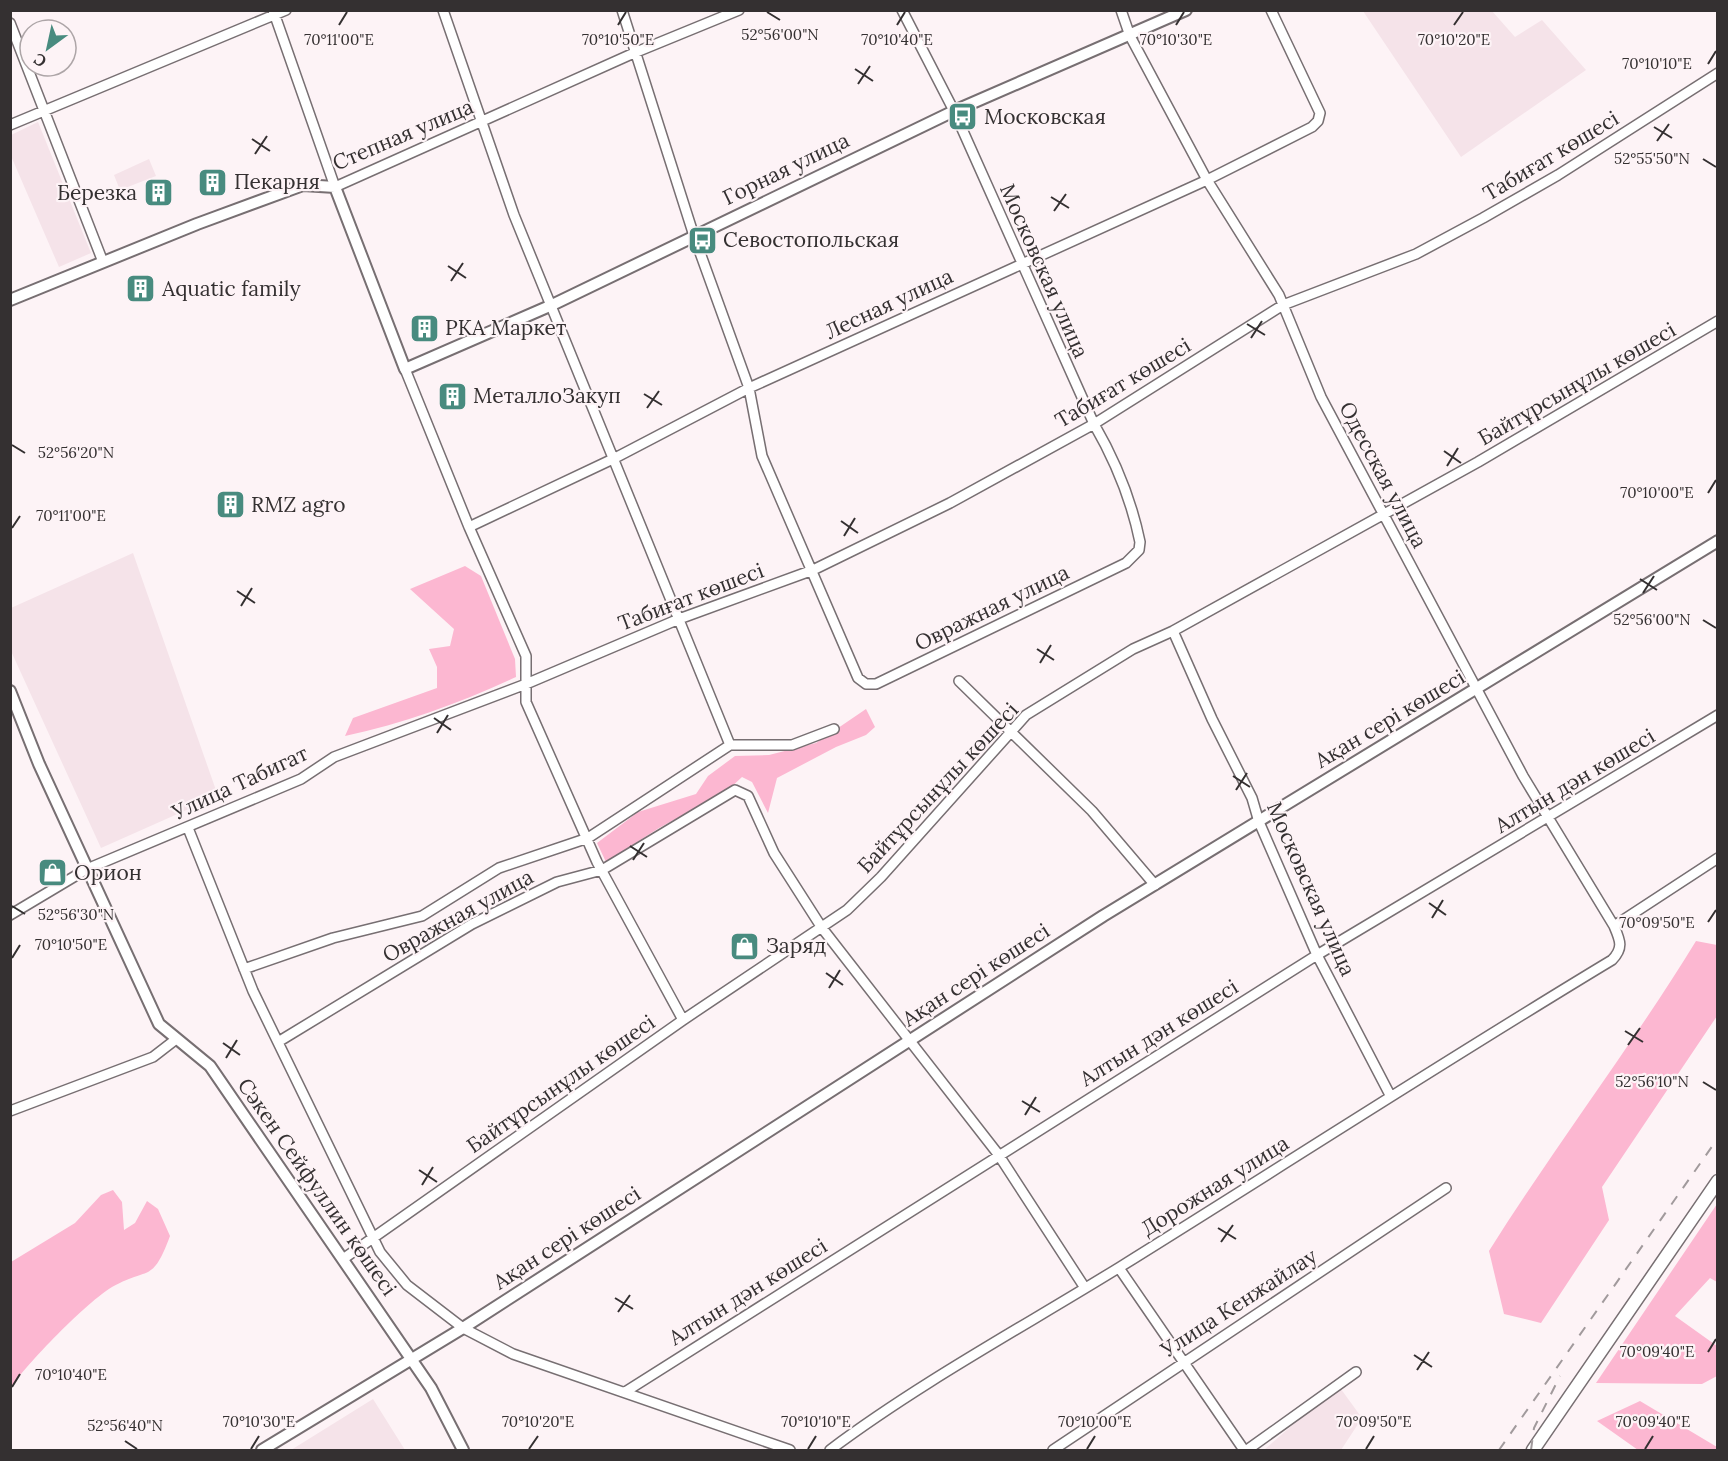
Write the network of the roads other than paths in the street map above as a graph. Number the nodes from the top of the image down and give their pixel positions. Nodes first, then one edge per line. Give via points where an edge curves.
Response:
1 (286, 10) edge
2 (443, 10) edge
3 (622, 10) edge
4 (739, 10) edge
5 (902, 10) edge
6 (1121, 10) edge
7 (1186, 10) edge
8 (1271, 10) edge
9 (274, 13) edge
10 (10, 23) edge
11 (1130, 36) junction
12 (634, 53) junction
13 (1718, 73) edge
14 (46, 111) junction
15 (954, 111) junction
16 (482, 123) junction
17 (10, 125) edge
18 (1207, 180) junction
19 (335, 188) junction
20 (694, 236) junction
21 (103, 262) junction
22 (1020, 263) junction
23 (10, 300) edge
24 (552, 305) junction
25 (1283, 305) junction
26 (1718, 321) edge
27 (405, 369) junction
28 (749, 388) junction
29 (1094, 424) junction
30 (615, 458) junction
31 (1384, 513) junction
32 (469, 527) junction
33 (1718, 541) edge
34 (1139, 550) joint
35 (813, 570) junction
36 (679, 619) junction
37 (1173, 631) junction
38 (959, 681) dead end
39 (526, 684) junction
40 (1476, 689) junction
41 (10, 691) edge
42 (1718, 715) edge
43 (834, 729) dead end
44 (1011, 732) junction
45 (730, 745) junction
46 (1547, 820) junction
47 (1259, 822) junction
48 (188, 828) junction
49 (588, 838) junction
50 (1718, 858) edge
51 (87, 869) junction
52 (602, 870) junction
53 (1155, 885) junction
54 (10, 915) edge
55 (1614, 926) junction
56 (822, 928) junction
57 (1619, 952) joint
58 (1317, 956) junction
59 (244, 969) junction
60 (683, 1020) junction
61 (175, 1040) junction
62 (911, 1040) junction
63 (278, 1042) junction
64 (1390, 1095) junction
65 (10, 1112) edge
66 (998, 1154) junction
67 (1718, 1181) edge
68 (1446, 1188) dead end
69 (374, 1237) junction
70 (343, 1259) junction
71 (1119, 1268) junction
72 (1085, 1288) junction
73 (463, 1328) junction
74 (411, 1359) junction
75 (1184, 1361) junction
76 (1356, 1372) dead end
77 (625, 1392) junction
78 (262, 1450) edge
79 (463, 1450) edge
80 (790, 1450) edge
81 (830, 1450) edge
82 (1053, 1450) edge
83 (1246, 1450) edge
84 (1533, 1450) edge

1 - 9 street
2 - 16 street
3 - 12 street
4 - 12 street, Степная улица
5 - 15 street, Московская улица
6 - 11 street, Одесская улица
7 - 11 street, Горная улица
8 - 18 street, Лесная улица via 1320,113 1318,121
9 - 14 street
9 - 19 street
10 - 14 street
11 - 15 street, Горная улица
11 - 18 street, Одесская улица
12 - 16 street, Степная улица
12 - 20 street
13 - 25 street, Табиғат көшесі via 1558,175 1416,254
14 - 17 street
14 - 21 street
15 - 20 street, Горная улица
15 - 22 street, Московская улица
16 - 19 street, Степная улица
16 - 24 street via 514,215
18 - 22 street, Лесная улица
18 - 25 street, Одесская улица
19 - 21 street, Степная улица via 303,185
19 - 27 street
20 - 24 street, Горная улица
20 - 28 street
21 - 23 street, Степная улица
22 - 28 street, Лесная улица
22 - 29 street, Московская улица
24 - 27 street, Горная улица
24 - 30 street
25 - 29 street, Табиғат көшесі
25 - 31 street, Одесская улица via 1321,397
26 - 31 street, Байтұрсынұлы көшесі
27 - 32 street
28 - 30 street, Лесная улица
28 - 35 street via 762,456
29 - 34 street, Московская улица via 1128,492
29 - 35 street, Табиғат көшесі via 950,503
30 - 32 street, Лесная улица
30 - 36 street
31 - 37 street, Байтұрсынұлы көшесі
31 - 40 street, Одесская улица
32 - 39 street via 526,656
33 - 40 street, Ақан сері көшесі
34 - 35 street, Овражная улица via 1126,563 876,684 866,684 858,678
35 - 36 street, Табиғат көшесі
36 - 39 street, Табиғат көшесі
36 - 45 street
37 - 44 street, Байтұрсынұлы көшесі via 1133,649 1026,715
37 - 47 street, Московская улица via 1252,798
38 - 44 street
39 - 48 street, Улица Табигат via 334,757 302,778
39 - 49 street via 526,702
40 - 46 street, Одесская улица
40 - 47 street, Ақан сері көшесі
41 - 51 street, Сәкен Сейфуллин көшесі
42 - 46 street, Алтын дән көшесі
43 - 45 street via 792,746
44 - 53 street via 1092,811
44 - 56 street, Байтұрсынұлы көшесі via 881,877
45 - 49 street, Овражная улица
46 - 55 street, Одесская улица
46 - 58 street, Алтын дән көшесі
47 - 53 street, Ақан сері көшесі
47 - 58 street, Московская улица
48 - 51 street, Улица Табигат
48 - 59 street
49 - 52 street
49 - 59 street, Овражная улица via 499,868 422,916 333,938
50 - 55 street
51 - 54 street, Улица Табигат
51 - 61 street, Сәкен Сейфуллин көшесі via 159,1024
52 - 56 street, Овражная улица via 735,790 742,791 748,796 774,853
52 - 60 street
52 - 63 street, Овражная улица via 557,882 472,924
53 - 62 street, Ақан сері көшесі
55 - 57 street, Одесская улица via 1621,943
56 - 60 street, Байтұрсынұлы көшесі
56 - 62 street
57 - 64 street, Дорожная улица via 1612,960
58 - 64 street, Московская улица
58 - 66 street, Алтын дән көшесі
59 - 63 street
60 - 69 street, Байтұрсынұлы көшесі
61 - 65 street via 153,1057
61 - 70 street, Сәкен Сейфуллин көшесі via 210,1066
62 - 66 street
62 - 73 street, Ақан сері көшесі
63 - 69 street
64 - 71 street, Дорожная улица
66 - 72 street
66 - 77 street, Алтын дән көшесі
67 - 84 main road
68 - 75 street, Улица Кенжайлау
69 - 70 street, Байтұрсынұлы көшесі
69 - 73 street via 380,1252 406,1285
70 - 74 street, Сәкен Сейфуллин көшесі
71 - 72 street, Дорожная улица
71 - 75 street
72 - 81 street, Дорожная улица
73 - 74 street, Ақан сері көшесі
73 - 77 street via 513,1354
74 - 78 street, Ақан сері көшесі
74 - 79 street, Сәкен Сейфуллин көшесі
75 - 82 street, Улица Кенжайлау
75 - 83 street
76 - 83 street
77 - 80 street

